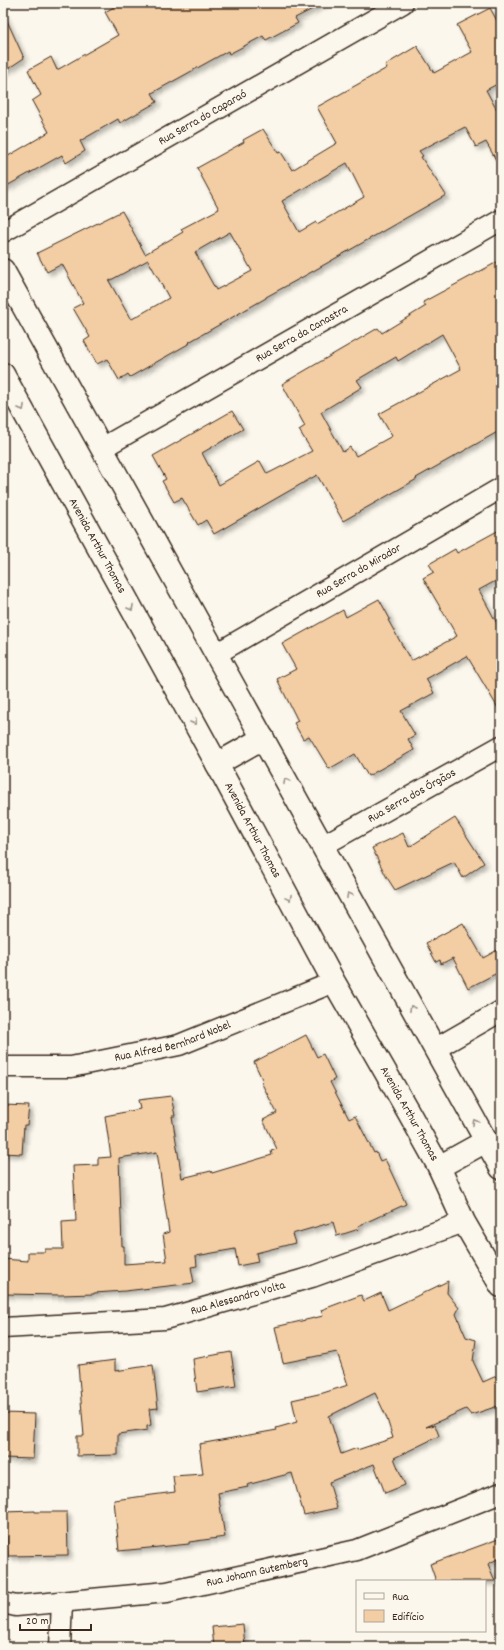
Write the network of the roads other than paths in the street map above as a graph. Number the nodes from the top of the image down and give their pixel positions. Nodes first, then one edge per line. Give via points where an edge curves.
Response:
1 (403, 3) edge
2 (501, 220) edge
3 (3, 232) edge
4 (3, 270) edge
5 (3, 374) edge
6 (102, 448) junction
7 (501, 488) edge
8 (216, 654) junction
9 (262, 738) junction
10 (501, 746) edge
11 (217, 764) junction
12 (322, 846) junction
13 (334, 982) junction
14 (501, 1011) edge
15 (435, 1049) junction
16 (3, 1067) edge
17 (486, 1141) junction
18 (439, 1167) junction
19 (501, 1168) edge
20 (464, 1222) junction
21 (501, 1286) edge
22 (3, 1328) edge
23 (501, 1493) edge
24 (62, 1602) junction
25 (3, 1603) edge
26 (60, 1647) edge

1 - 3 street, Rua Serra do Caparaó
2 - 6 street, Rua Serra da Canastra
4 - 6 main road
5 -> 11 main road, Avenida Arthur Thomas
6 - 8 main road
7 - 8 street, Rua Serra do Mirador
8 - 9 main road
9 - 11 main road
12 -> 9 main road
10 - 12 street, Rua Serra dos Órgãos
11 -> 13 main road, Avenida Arthur Thomas
15 -> 12 main road
13 - 16 street, Rua Alfred Bernhard Nobel via 179,1045 71,1067
13 - 18 main road, Avenida Arthur Thomas
14 - 15 street
17 -> 15 main road
17 - 18 main road
17 - 19 main road
18 - 20 main road, Avenida Arthur Thomas
20 - 21 main road, Avenida Arthur Thomas
20 - 22 street, Rua Alessandro Volta via 312,1277 165,1319
23 - 24 street, Rua Johann Gutemberg via 358,1550 167,1592
24 - 25 street, Rua Johann Gutemberg via 16,1606
24 - 26 street

